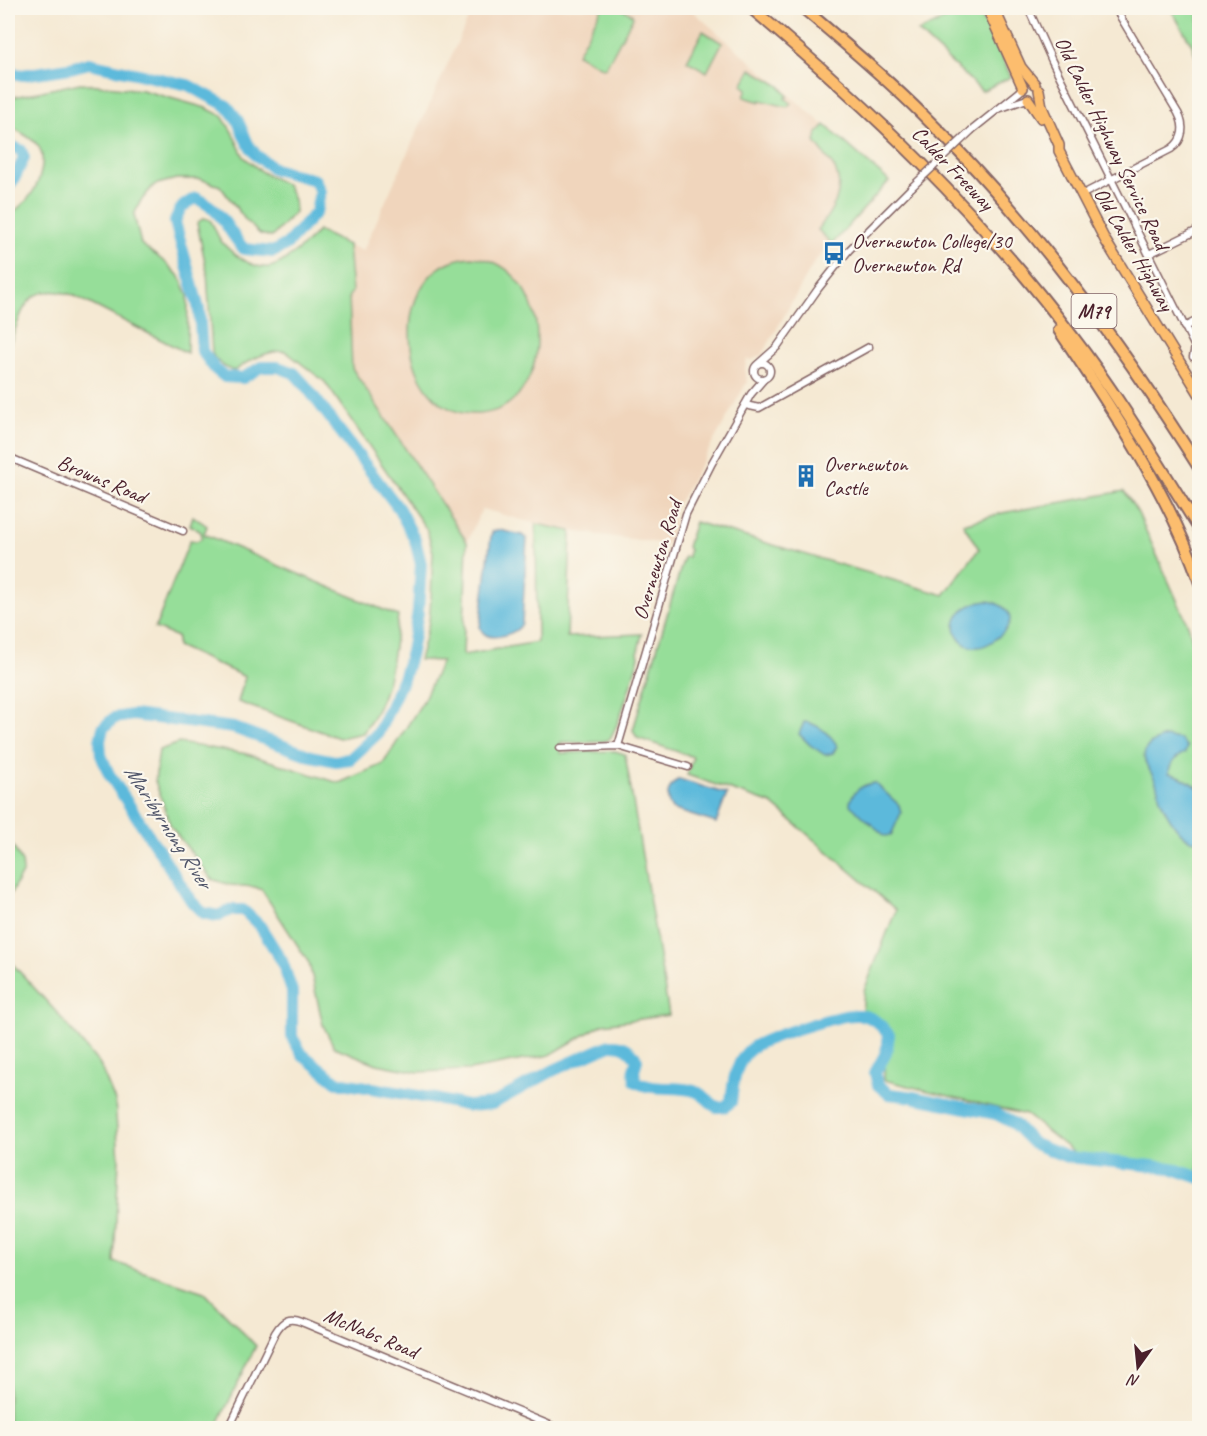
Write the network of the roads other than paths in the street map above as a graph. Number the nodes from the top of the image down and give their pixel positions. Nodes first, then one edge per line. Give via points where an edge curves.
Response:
1 (750, 8) edge
2 (803, 8) edge
3 (987, 8) edge
4 (994, 8) edge
5 (1028, 8) edge
6 (1116, 8) edge
7 (1037, 87) junction
8 (1023, 89) junction
9 (1028, 99) junction
10 (995, 110) junction
11 (1059, 151) junction
12 (1112, 180) junction
13 (1081, 195) junction
14 (982, 227) junction
15 (1200, 229) edge
16 (1149, 254) junction
17 (1200, 320) edge
18 (1185, 327) junction
19 (777, 347) junction
20 (869, 347) dead end
21 (1192, 357) dead end
22 (759, 363) junction
23 (769, 369) junction
24 (754, 375) junction
25 (764, 379) junction
26 (1200, 394) edge
27 (748, 399) junction
28 (8, 457) edge
29 (1200, 469) edge
30 (1200, 530) edge
31 (183, 531) dead end
32 (1200, 583) edge
33 (618, 746) junction
34 (560, 748) dead end
35 (688, 767) dead end
36 (229, 1428) edge
37 (556, 1428) edge

1 - 14 highway, Calder Freeway / M79 via 876,117
2 - 29 highway, Calder Freeway / M79 via 923,114 1019,217 1098,316
3 - 8 main road
4 - 7 main road, Old Calder Highway via 1021,67
5 - 12 street, Old Calder Highway Service Road
6 - 12 street via 1178,113 1183,129 1179,142 1171,149
7 - 8 main road via 1028,83
7 - 9 main road via 1036,98
7 - 11 main road, Old Calder Highway
8 - 9 main road
8 - 10 street
9 - 10 street
9 - 11 main road, Old Calder Highway
10 - 19 street, bridge via 870,228 839,262
11 - 13 main road, Old Calder Highway
12 - 13 street
12 - 16 street, Old Calder Highway Service Road
13 - 26 main road, Old Calder Highway
14 - 30 highway, Calder Freeway / M79 via 1073,337
14 - 32 highway via 1051,317 1115,414 1181,536
15 - 16 street
16 - 18 street, Old Calder Highway Service Road
17 - 18 street
18 - 21 street, Old Calder Highway Service Road via 1195,349
19 - 22 street
19 - 23 street
20 - 27 street via 756,409
22 - 23 street
22 - 24 street
23 - 25 street
24 - 25 street
24 - 27 street, Overnewton Road
25 - 27 street, Overnewton Road
27 - 33 street, Overnewton Road via 686,516
28 - 31 street, Browns Road
33 - 34 street
33 - 35 street
36 - 37 street, McNabs Road via 275,1333 290,1319

